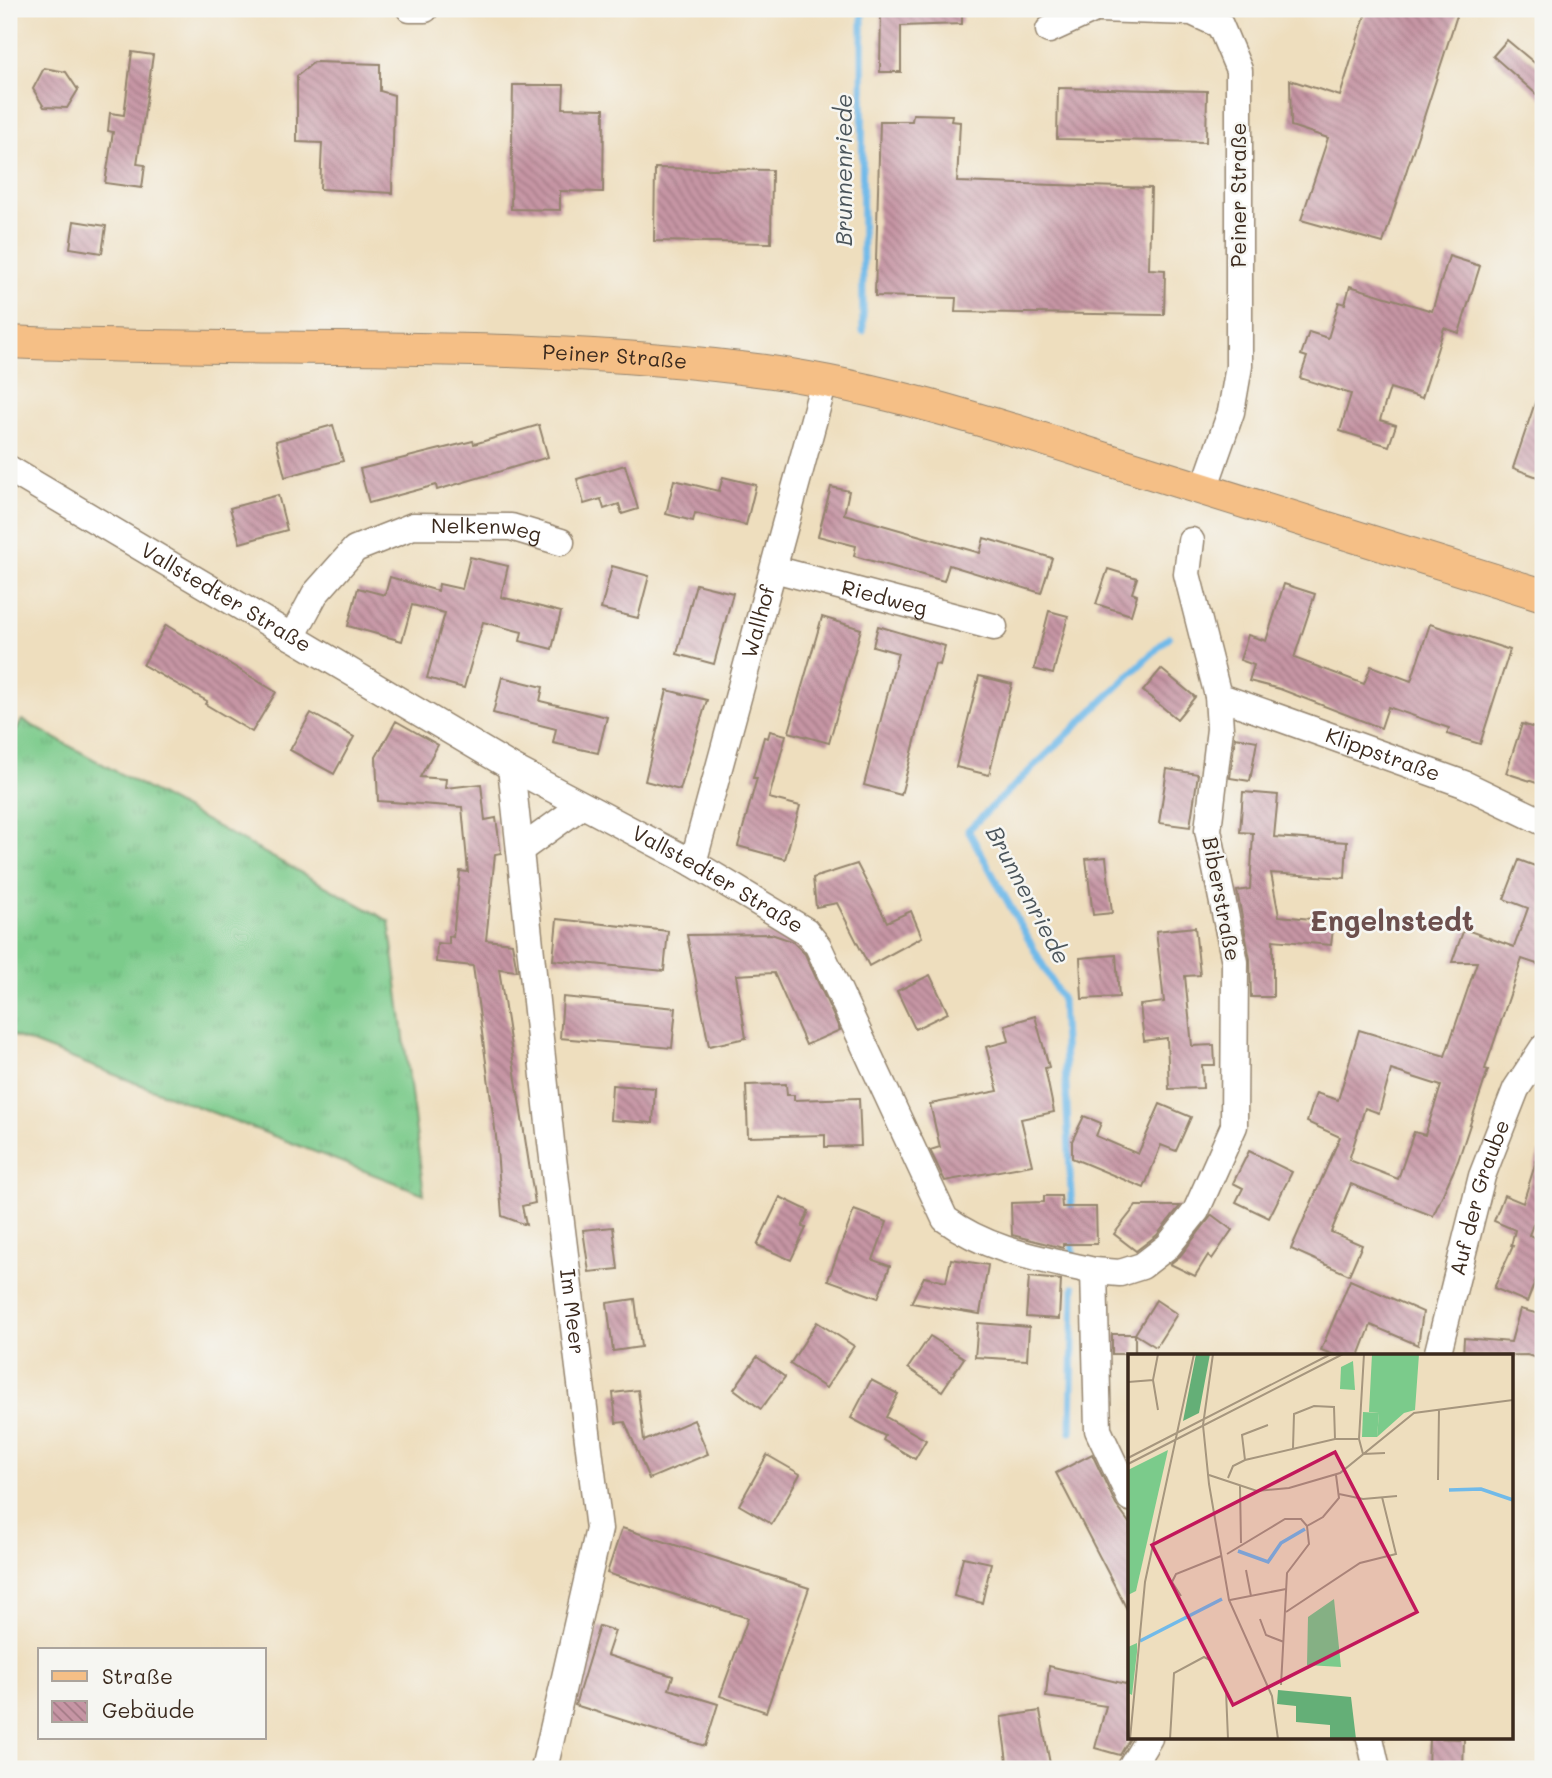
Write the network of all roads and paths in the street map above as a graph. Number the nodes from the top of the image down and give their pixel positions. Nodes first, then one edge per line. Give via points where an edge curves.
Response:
1 (410, 9) edge
2 (425, 9) edge
3 (1096, 9) edge
4 (1049, 30) dead end
5 (9, 342) edge
6 (824, 382) junction
7 (9, 469) edge
8 (1204, 489) junction
9 (1191, 541) dead end
10 (561, 542) dead end
11 (774, 569) junction
12 (1543, 595) edge
13 (994, 627) dead end
14 (292, 637) junction
15 (1218, 696) junction
16 (511, 767) junction
17 (580, 806) junction
18 (1543, 822) edge
19 (520, 850) junction
20 (692, 863) junction
21 (1543, 1048) edge
22 (1094, 1271) junction
23 (1438, 1354) edge
24 (1128, 1495) edge
25 (1148, 1740) edge
26 (1370, 1740) edge
27 (544, 1769) edge
28 (1130, 1769) edge
29 (1377, 1769) edge

1 - 2 street
3 - 4 street, Peiner Straße
3 - 8 street, Peiner Straße via 1192,12 1220,24 1239,70 1239,366 1231,412
5 - 6 main road, Peiner Straße via 129,348 612,354
6 - 8 main road, Peiner Straße via 1002,427
6 - 11 street, Wallhof
7 - 14 street, Vallstedter Straße
8 - 12 main road, Peiner Straße
9 - 15 street, Biberstraße via 1187,574
10 - 14 street, Nelkenweg via 511,527 413,526 355,549 315,594
11 - 13 street, Riedweg
11 - 20 street, Wallhof
14 - 16 street, Vallstedter Straße
15 - 18 street, Klippstraße via 1464,784
15 - 22 street, Biberstraße via 1220,729 1208,830 1235,962 1234,1126 1196,1211 1168,1246 1142,1266 1119,1273
16 - 17 street, Vallstedter Straße
16 - 19 street, Im Meer
17 - 19 street
17 - 20 street, Vallstedter Straße
19 - 27 street, Im Meer via 598,1529
20 - 22 street, Vallstedter Straße via 806,931 818,946 945,1219 969,1237 998,1249
21 - 23 street, Auf der Graube via 1516,1089 1482,1176
22 - 24 street via 1098,1430
25 - 28 street
26 - 29 street

